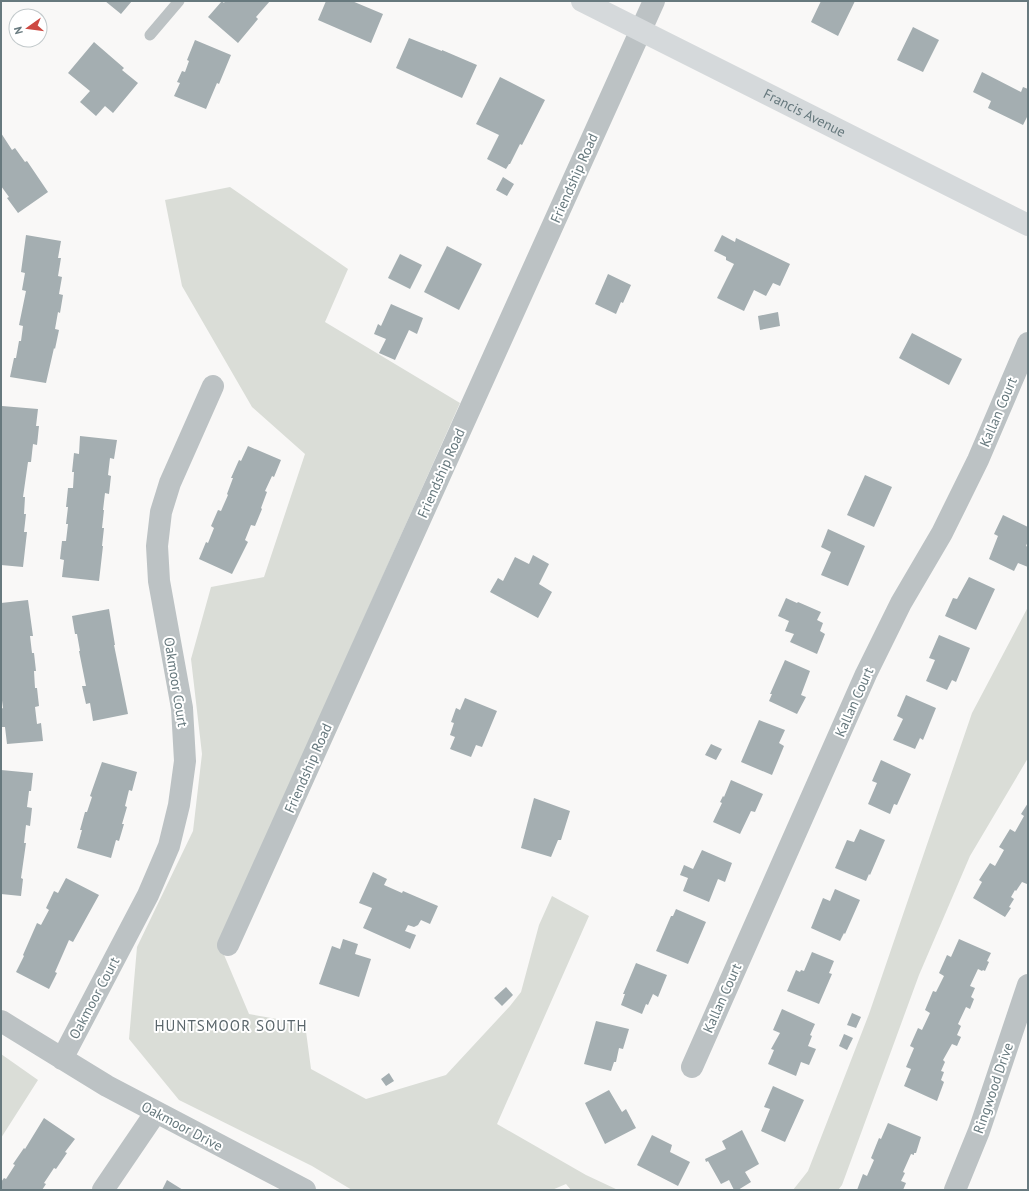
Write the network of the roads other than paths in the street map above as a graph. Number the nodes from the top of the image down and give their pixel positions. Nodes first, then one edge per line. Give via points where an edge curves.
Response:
1 (179, 1) edge
2 (582, 1) edge
3 (654, 1) edge
4 (640, 31) junction
5 (150, 35) dead end
6 (1028, 225) edge
7 (1028, 343) edge
8 (214, 386) dead end
9 (228, 945) dead end
10 (1028, 985) edge
11 (1, 1021) edge
12 (62, 1059) junction
13 (692, 1067) dead end
14 (156, 1112) junction
15 (103, 1190) edge
16 (305, 1190) edge
17 (955, 1190) edge

1 - 5 lane
2 - 4 street, Francis Avenue
3 - 4 street, Friendship Road
4 - 6 street, Francis Avenue
4 - 9 street, Friendship Road
7 - 13 street, Kallan Court via 978,460 942,533 900,603 866,674
8 - 12 street, Oakmoor Court via 170,483 161,512 157,546 158,581 182,708 185,761 179,805 168,846 148,895
10 - 17 street, Ringwood Drive via 979,1131
11 - 12 street, Oakmoor Drive
12 - 14 street, Oakmoor Drive
14 - 15 street
14 - 16 street, Oakmoor Drive

